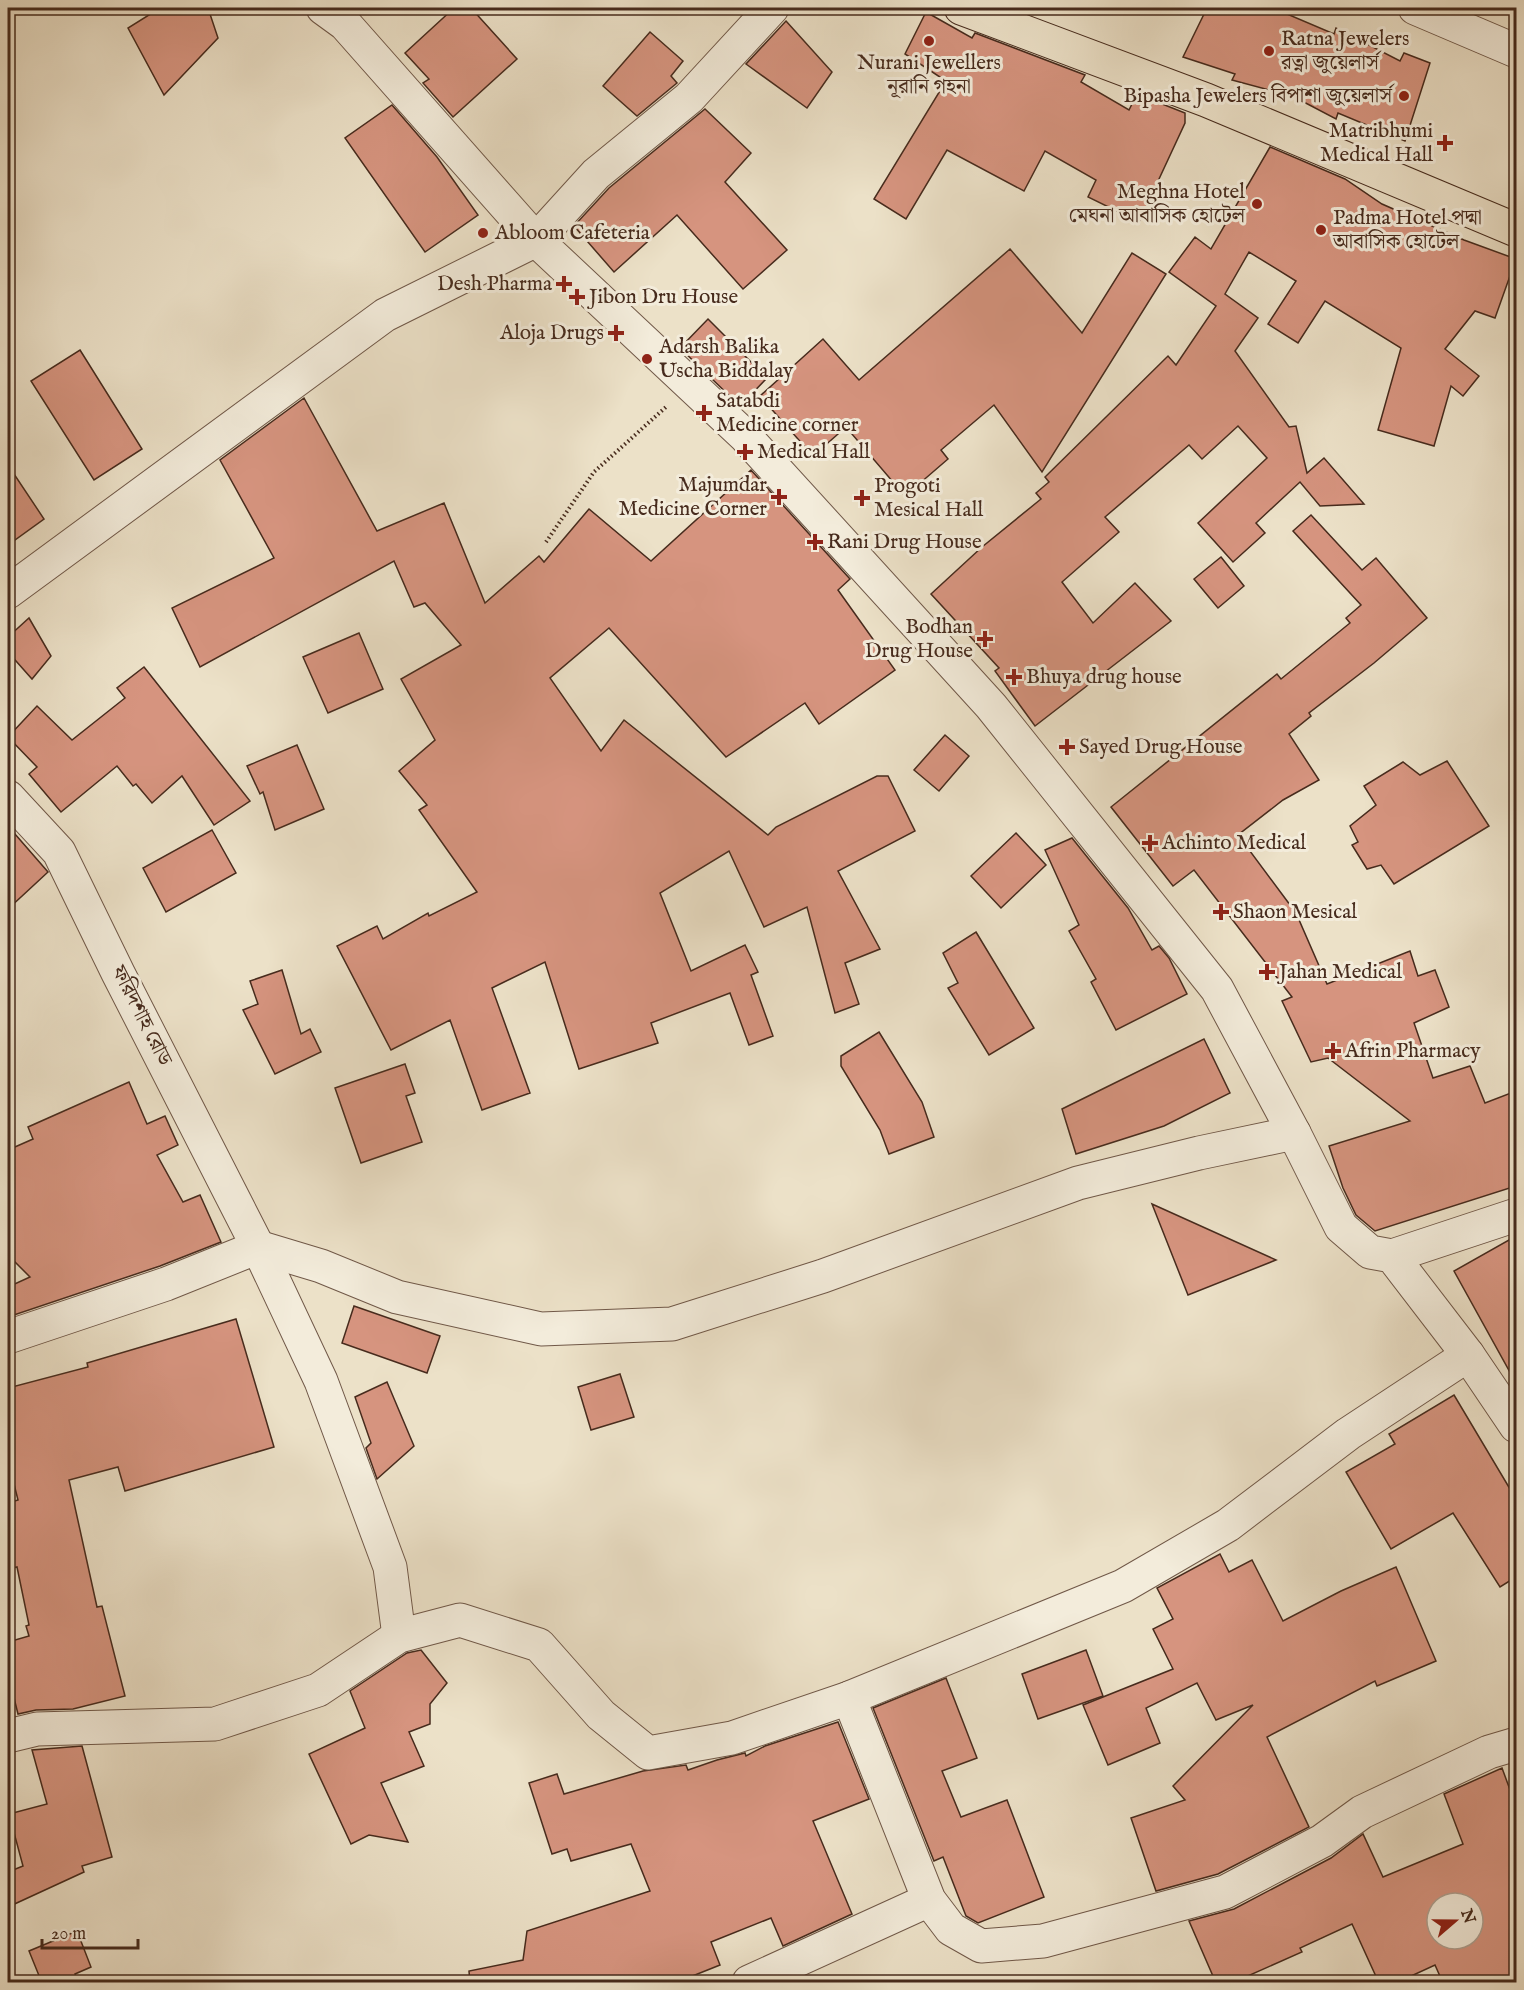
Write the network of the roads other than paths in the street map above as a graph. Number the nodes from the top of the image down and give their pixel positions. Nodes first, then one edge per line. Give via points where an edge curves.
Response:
1 (323, 8) edge
2 (772, 8) edge
3 (961, 8) edge
4 (1415, 8) edge
5 (1516, 51) edge
6 (1516, 230) edge
7 (536, 240) junction
8 (8, 592) edge
9 (8, 797) edge
10 (1294, 1133) junction
11 (1516, 1215) edge
12 (258, 1247) junction
13 (1392, 1256) junction
14 (8, 1337) edge
15 (1468, 1355) junction
16 (1516, 1426) edge
17 (399, 1636) junction
18 (849, 1698) junction
19 (8, 1736) edge
20 (1516, 1744) edge
21 (929, 1900) junction
22 (749, 1983) edge

1 - 7 street via 345,24
2 - 7 street via 689,98 596,174
3 - 6 highway via 1206,100
4 - 5 street
7 - 8 street via 385,315
7 - 10 street via 745,436 991,706 1217,989
9 - 12 street, ফরিদশাহ রোড via 59,852
10 - 12 street via 1078,1183 823,1276 672,1324 541,1329 397,1297 321,1266
10 - 13 street via 1341,1227 1370,1252
11 - 13 street
12 - 14 street via 166,1284
12 - 17 street, ফরিদশাহ রোড via 321,1381 390,1567
13 - 15 street
15 - 16 street
15 - 18 street via 1348,1434 1228,1526 1123,1586
17 - 18 street via 460,1620 539,1645 601,1714 648,1753 732,1738
17 - 19 street via 318,1690 214,1724 37,1729
18 - 21 street
20 - 21 street via 1489,1752 1362,1812 1322,1841 1225,1892 1138,1916 1042,1941 981,1947 951,1929
21 - 22 street

